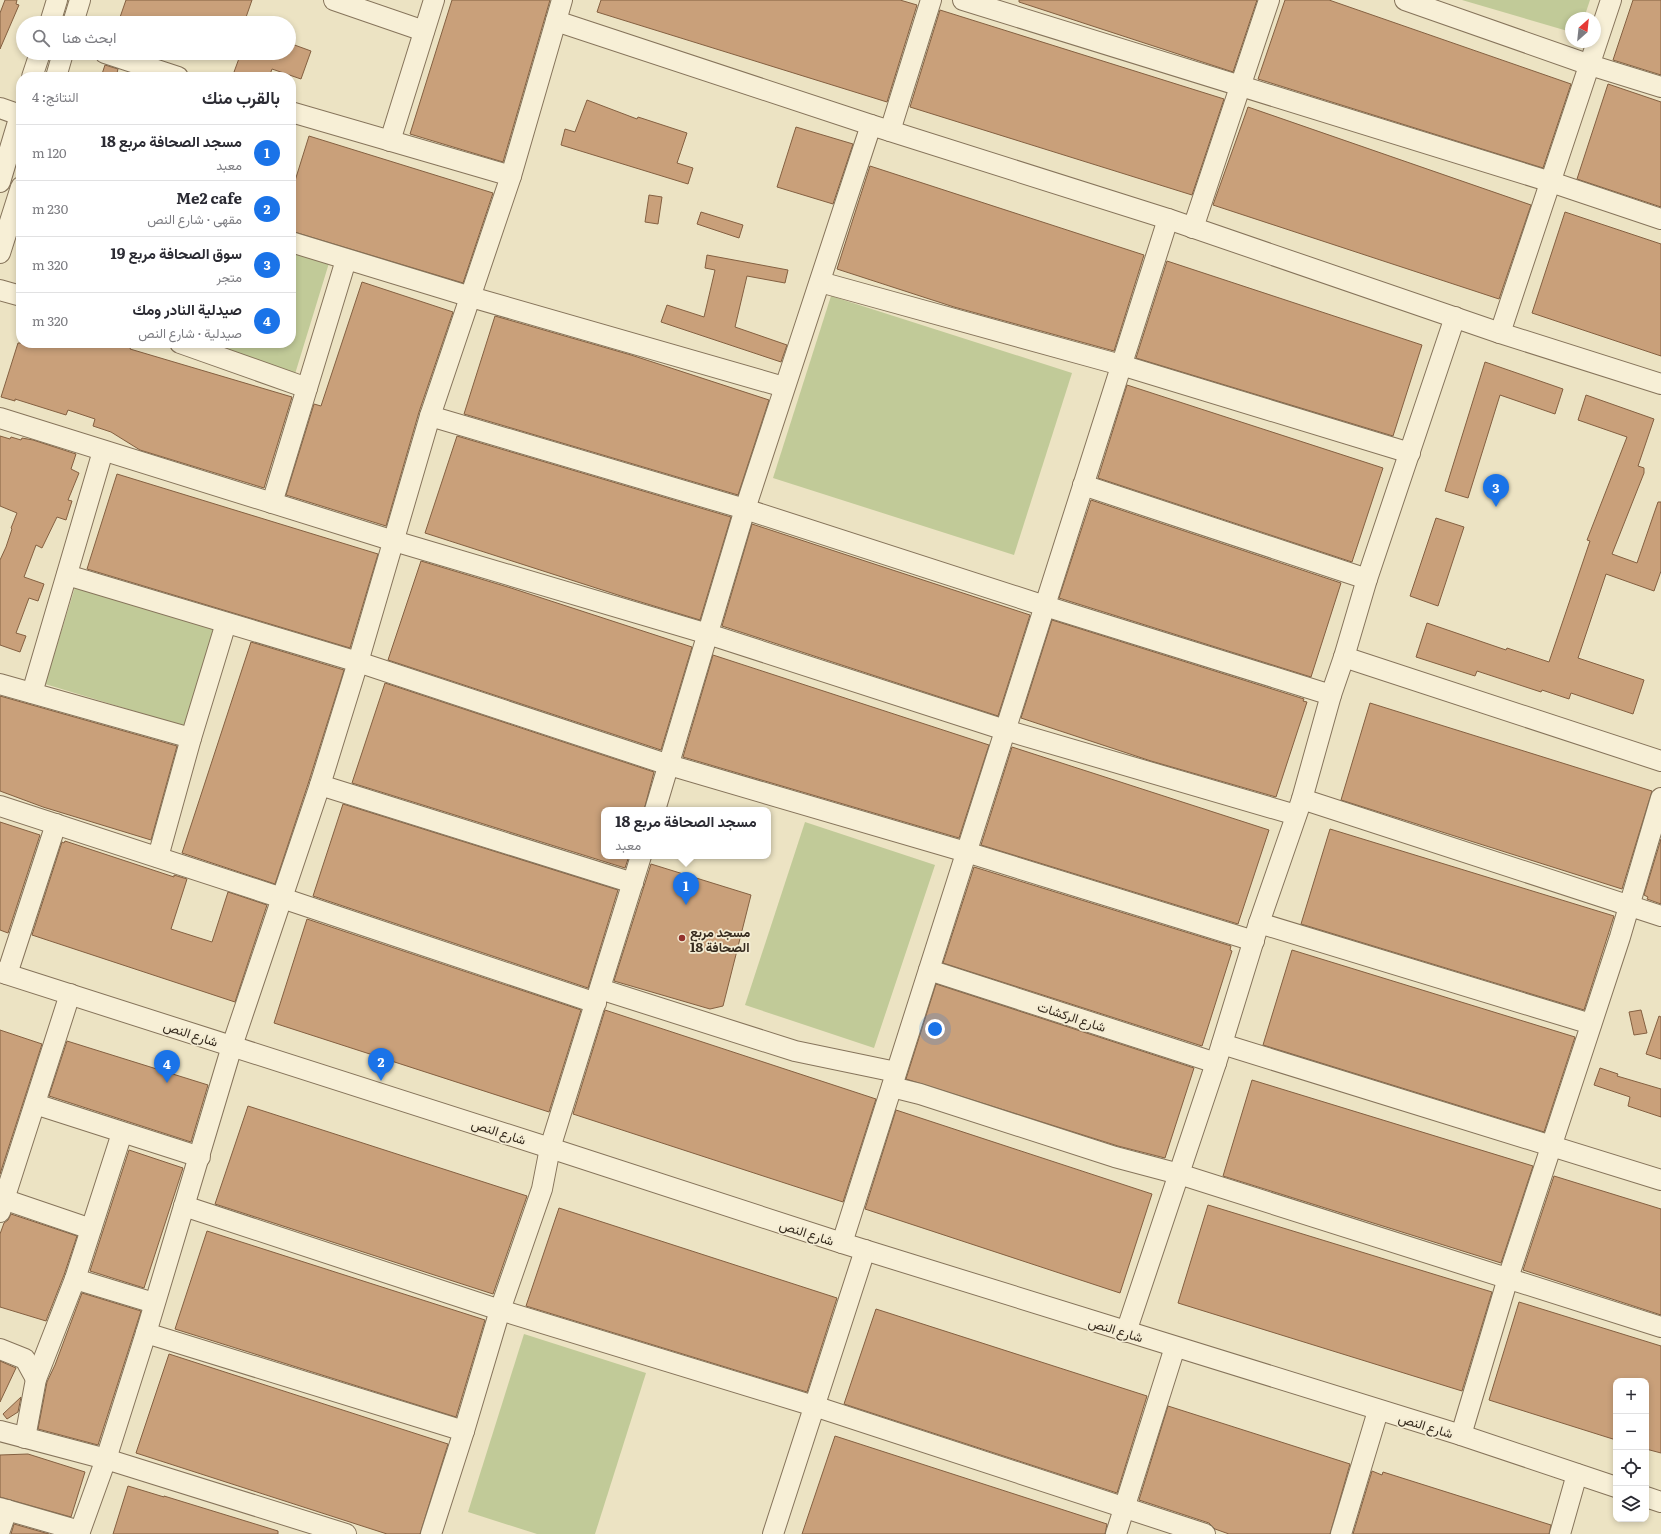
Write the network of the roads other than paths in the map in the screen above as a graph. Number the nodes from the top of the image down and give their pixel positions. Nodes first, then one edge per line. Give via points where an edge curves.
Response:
1 (57, 0) edge
2 (80, 0) edge
3 (334, 0) edge
4 (434, 0) edge
5 (562, 0) edge
6 (932, 0) edge
7 (963, 0) edge
8 (1269, 0) edge
9 (1405, 0) edge
10 (1612, 0) edge
11 (52, 16) edge
12 (75, 16) edge
13 (556, 21) junction
14 (424, 31) junction
15 (38, 60) edge
16 (61, 60) edge
17 (126, 60) edge
18 (1590, 65) junction
19 (34, 72) edge
20 (57, 72) edge
21 (163, 72) edge
22 (1240, 87) junction
23 (1661, 87) edge
24 (0, 108) edge
25 (16, 112) edge
26 (296, 113) edge
27 (871, 125) junction
28 (16, 129) edge
29 (890, 131) junction
30 (390, 141) junction
31 (510, 176) junction
32 (0, 182) edge
33 (1551, 182) junction
34 (16, 203) edge
35 (1168, 219) junction
36 (1661, 219) edge
37 (1193, 228) junction
38 (296, 244) edge
39 (0, 253) edge
40 (346, 260) junction
41 (820, 282) junction
42 (0, 290) edge
43 (16, 295) edge
44 (471, 297) junction
45 (1455, 317) junction
46 (1500, 333) junction
47 (194, 348) edge
48 (1121, 365) junction
49 (1661, 384) edge
50 (784, 387) junction
51 (307, 388) junction
52 (430, 416) junction
53 (0, 418) edge
54 (103, 451) junction
55 (1410, 453) junction
56 (1083, 485) junction
57 (272, 503) junction
58 (745, 509) junction
59 (394, 541) junction
60 (67, 575) junction
61 (1367, 579) junction
62 (1045, 606) junction
63 (226, 623) junction
64 (708, 634) junction
65 (1344, 657) junction
66 (358, 662) junction
67 (0, 684) edge
68 (32, 693) junction
69 (1331, 694) junction
70 (1005, 730) junction
71 (191, 738) junction
72 (1661, 761) edge
73 (669, 765) junction
74 (320, 785) junction
75 (1661, 798) edge
76 (0, 806) edge
77 (656, 807) edge
78 (1299, 807) junction
79 (56, 824) junction
80 (966, 852) junction
81 (158, 857) junction
82 (640, 859) edge
83 (632, 883) junction
84 (282, 898) junction
85 (1629, 905) junction
86 (1661, 916) edge
87 (1257, 932) junction
88 (929, 970) junction
89 (4, 973) edge
90 (70, 994) junction
91 (598, 996) junction
92 (1591, 1024) junction
93 (1222, 1044) junction
94 (232, 1046) junction
95 (1216, 1062) junction
96 (894, 1080) junction
97 (35, 1104) junction
98 (122, 1133) junction
99 (1552, 1145) junction
100 (550, 1148) junction
101 (200, 1157) junction
102 (1179, 1174) junction
103 (1661, 1180) edge
104 (1, 1203) edge
105 (184, 1206) junction
106 (92, 1229) junction
107 (842, 1244) junction
108 (865, 1250) junction
109 (1508, 1278) junction
110 (75, 1279) junction
111 (154, 1303) junction
112 (500, 1310) junction
113 (1661, 1327) edge
114 (1126, 1332) junction
115 (146, 1333) junction
116 (1175, 1347) junction
117 (0, 1349) edge
118 (36, 1379) junction
119 (814, 1406) junction
120 (1378, 1411) junction
121 (0, 1431) edge
122 (464, 1431) junction
123 (1461, 1436) junction
124 (25, 1438) junction
125 (106, 1459) junction
126 (1577, 1474) junction
127 (1613, 1486) edge
128 (1649, 1498) edge
129 (1661, 1502) edge
130 (1124, 1508) junction
131 (3, 1509) edge
132 (0, 1530) edge
133 (79, 1532) edge
134 (346, 1534) edge
135 (431, 1534) edge
136 (773, 1534) edge
137 (1116, 1534) edge
138 (1205, 1534) edge
139 (1341, 1534) edge
140 (1560, 1534) edge

1 - 11 street
2 - 12 street
3 - 14 street
4 - 14 street
5 - 13 street
6 - 29 street
7 - 22 street
8 - 22 street
9 - 18 street
10 - 18 street
13 - 27 street
13 - 31 street
14 - 30 street
15 - 19 street
16 - 20 street
17 - 21 street
18 - 23 street
18 - 33 street
22 - 33 street
22 - 37 street
24 - 25 street
26 - 30 street
27 - 29 street
27 - 41 street
28 - 32 street
29 - 35 street
30 - 31 street
31 - 44 street
33 - 36 street
33 - 46 street
34 - 39 street
35 - 37 street
35 - 48 street
37 - 45 street
38 - 40 street
40 - 44 street
40 - 51 street
41 - 48 street
41 - 50 street
42 - 43 street
44 - 50 street
44 - 52 street
45 - 46 street
45 - 55 street
46 - 49 street
47 - 51 street
48 - 55 street
48 - 56 street
50 - 58 street
51 - 57 street
52 - 58 street
52 - 59 street
53 - 54 street
54 - 57 street
54 - 60 street
55 - 61 street
56 - 61 street
56 - 62 street
57 - 59 street
58 - 62 street
58 - 64 street
59 - 64 street
59 - 66 street
60 - 63 street
60 - 68 street
61 - 65 street
62 - 69 street
62 - 70 street
63 - 66 street
63 - 71 street
64 - 70 street
64 - 73 street
65 - 69 street
65 - 72 street
66 - 73 street
66 - 74 street
67 - 68 street
68 - 71 street
69 - 78 street
70 - 78 street
70 - 80 street
71 - 81 street
73 - 77 street
73 - 80 street
74 - 83 street
74 - 84 street
75 - 85 street
76 - 79 street
78 - 85 street
78 - 87 street
79 - 81 street
79 - 89 street
80 - 87 street
80 - 88 street
81 - 84 street
82 - 83 street
83 - 91 street
84 - 91 street
84 - 94 street
85 - 86 street
85 - 92 street
87 - 92 street
87 - 93 street
88 - 95 street, شارع الركشات
88 - 96 street
89 - 90 street, شارع النص
90 - 94 street, شارع النص
90 - 97 street
91 - 96 street
91 - 100 street
92 - 99 street
93 - 95 street
93 - 99 street
94 - 100 street, شارع النص
94 - 101 street
95 - 102 street
96 - 102 street via 920,1094 1115,1157
96 - 107 street
97 - 98 street
97 - 104 street
98 - 101 street
98 - 106 street
99 - 103 street
99 - 109 street
100 - 107 street, شارع النص
100 - 112 street via 542,1189
101 - 105 street
102 - 109 street
102 - 114 street
104 - 106 street
105 - 111 street
105 - 112 street
106 - 110 street
107 - 108 street, شارع النص
108 - 114 street, شارع النص
108 - 119 street
109 - 113 street
109 - 123 street
110 - 111 street
110 - 118 street
111 - 115 street
112 - 119 street
112 - 122 street
114 - 116 street, شارع النص
115 - 122 street
115 - 125 street
116 - 120 street, شارع النص
116 - 130 street
117 - 118 street via 25,1359
118 - 124 street
119 - 130 street
119 - 136 street
120 - 123 street, شارع النص
120 - 139 street
121 - 124 street
122 - 135 street
123 - 126 street, شارع النص
124 - 125 street
125 - 133 street
125 - 134 street
126 - 127 street, شارع النص
126 - 140 street
128 - 129 street
130 - 137 street
130 - 138 street
131 - 132 street
131 - 133 street

